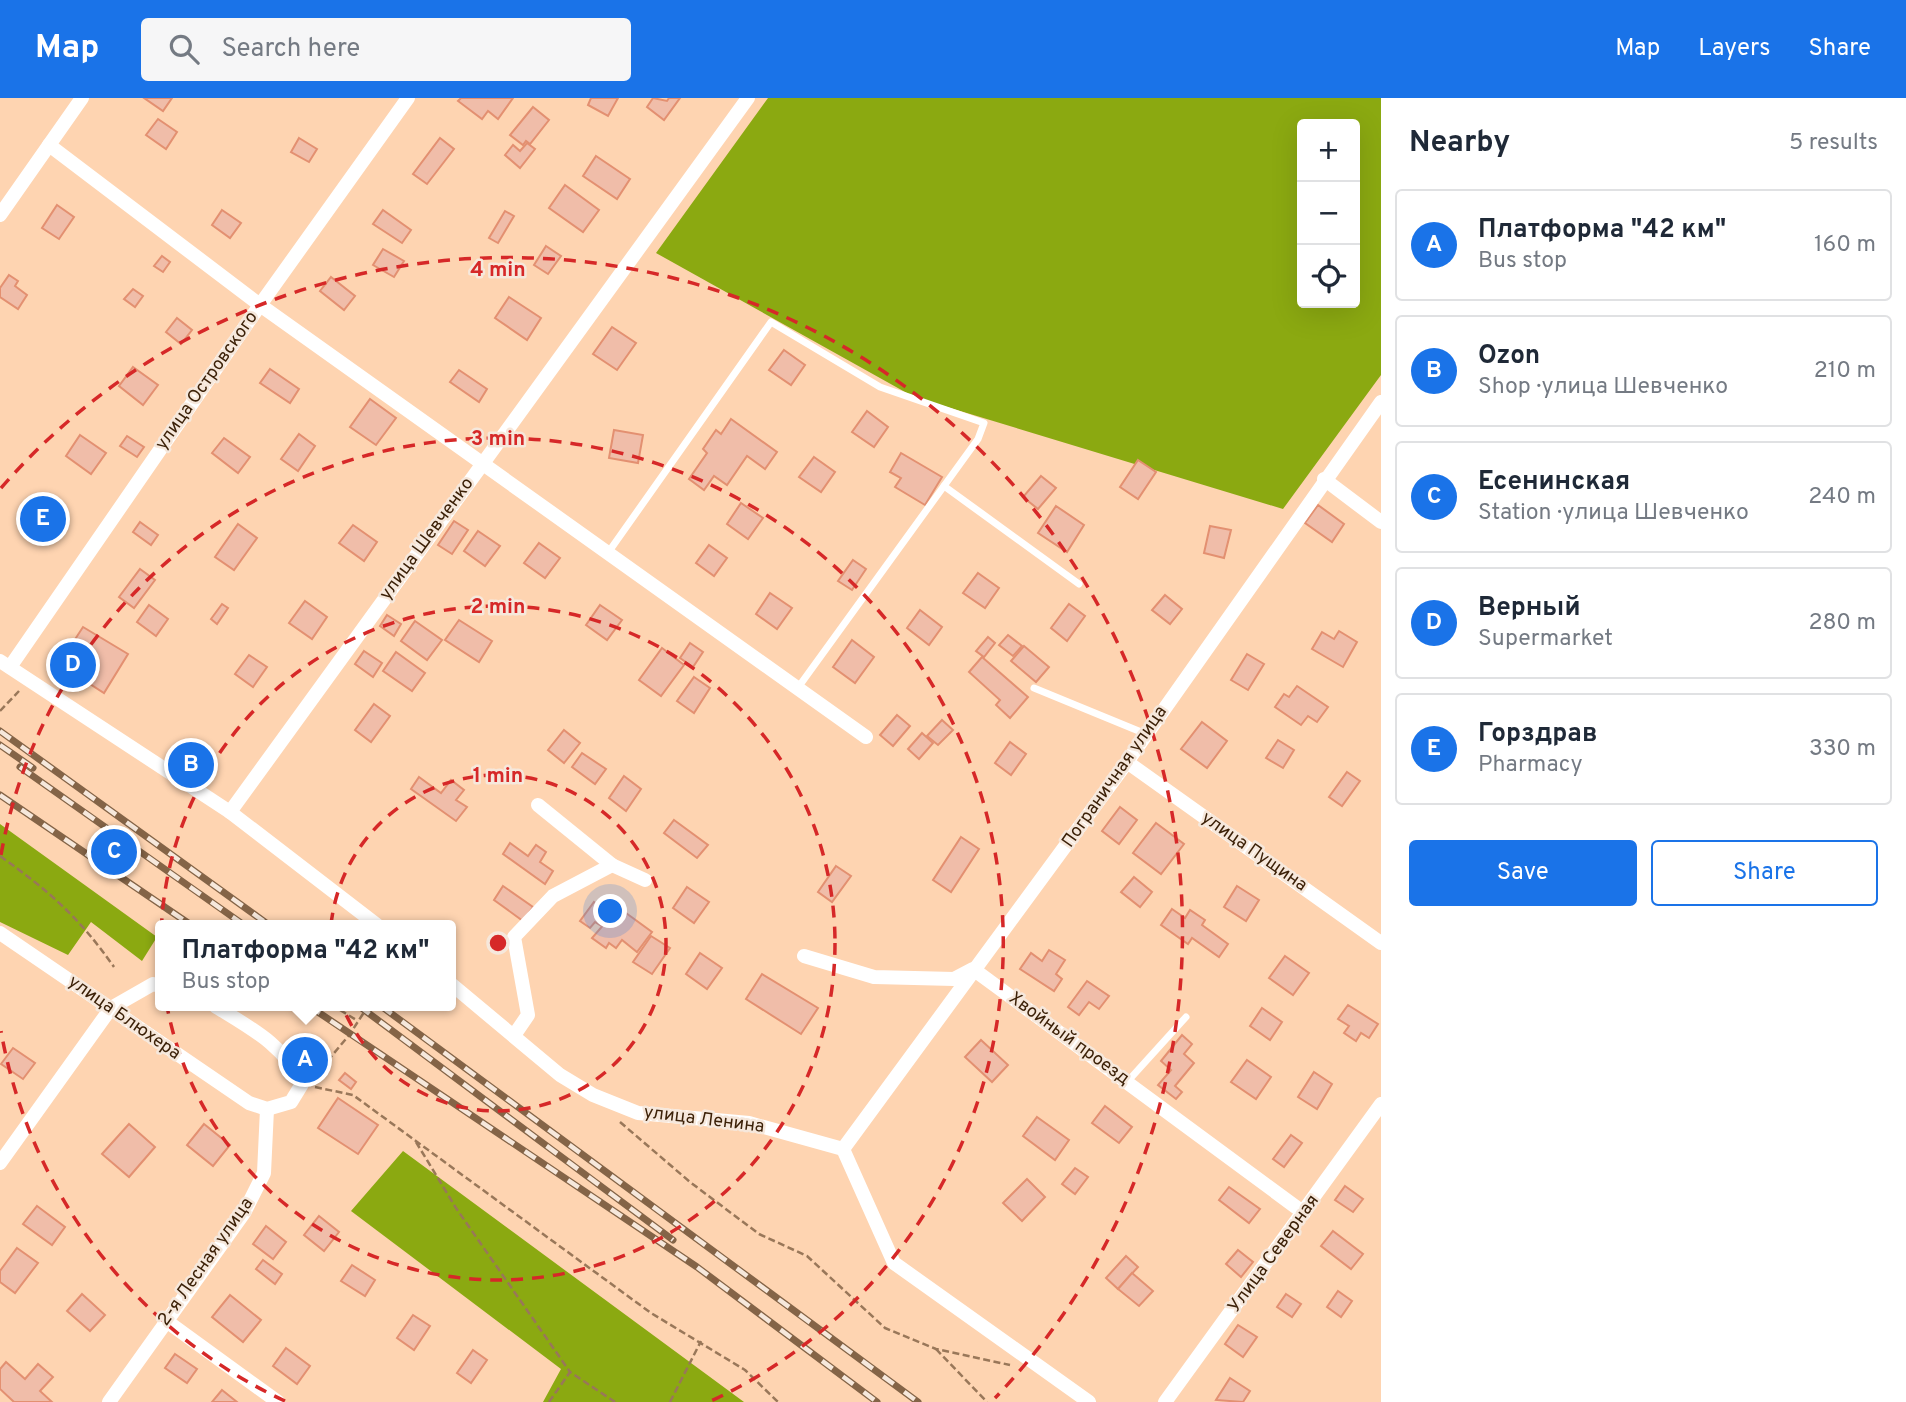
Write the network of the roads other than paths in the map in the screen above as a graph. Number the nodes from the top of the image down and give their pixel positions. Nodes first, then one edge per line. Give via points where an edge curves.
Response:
1 (82, 98) edge
2 (408, 98) edge
3 (748, 98) edge
4 (49, 145) junction
5 (0, 215) edge
6 (260, 305) junction
7 (1381, 402) edge
8 (482, 463) junction
9 (1324, 479) junction
10 (944, 486) junction
11 (1381, 522) edge
12 (610, 550) dead end
13 (1079, 584) dead end
14 (5, 664) edge
15 (1034, 688) dead end
16 (797, 689) junction
17 (1146, 734) junction
18 (866, 737) dead end
19 (1127, 762) junction
20 (538, 805) dead end
21 (230, 812) junction
22 (612, 865) junction
23 (645, 880) dead end
24 (370, 920) edge
25 (0, 933) edge
26 (1381, 943) edge
27 (804, 956) dead end
28 (973, 969) junction
29 (155, 985) edge
30 (456, 988) edge
31 (111, 1007) junction
32 (223, 1011) edge
33 (1186, 1017) dead end
34 (515, 1034) junction
35 (1128, 1081) junction
36 (1381, 1104) edge
37 (267, 1109) junction
38 (843, 1149) junction
39 (0, 1163) edge
40 (1304, 1213) junction
41 (165, 1320) junction
42 (109, 1402) edge
43 (278, 1402) edge
44 (1089, 1402) edge
45 (1165, 1402) edge

1 - 4 street
2 - 6 street, улица Островского
3 - 8 street, улица Шевченко
4 - 5 street
4 - 6 street
6 - 8 street
6 - 14 street, улица Островского
7 - 9 street, Пограничная улица
8 - 16 street
8 - 21 street, улица Шевченко
9 - 11 street
9 - 17 street, Пограничная улица
10 - 12 lane via 978,439 984,423 880,387 771,322
10 - 13 lane
10 - 16 lane
14 - 21 street
15 - 17 lane
16 - 18 street
17 - 19 street, Пограничная улица
19 - 26 street, улица Пущина
19 - 28 street, Пограничная улица
20 - 22 street
21 - 24 street
22 - 23 street
22 - 34 street via 552,895 514,937 528,1015
25 - 31 street, улица Блюхера
27 - 28 street via 874,977 954,979
28 - 35 street, Хвойный проезд
28 - 38 street, Пограничная улица
29 - 31 street
30 - 34 street, улица Ленина
31 - 37 street, улица Блюхера via 249,1103
31 - 39 street
32 - 37 street via 263,1036 294,1065 302,1084 291,1102
33 - 35 lane
34 - 38 street, улица Ленина via 561,1075 593,1095 638,1113 749,1123
35 - 40 street, Хвойный проезд
36 - 40 street, Улица Северная
37 - 41 street, 2-я Лесная улица via 264,1173 244,1213
38 - 44 street via 894,1263
40 - 45 street, Улица Северная
41 - 42 street, 2-я Лесная улица
41 - 43 street

